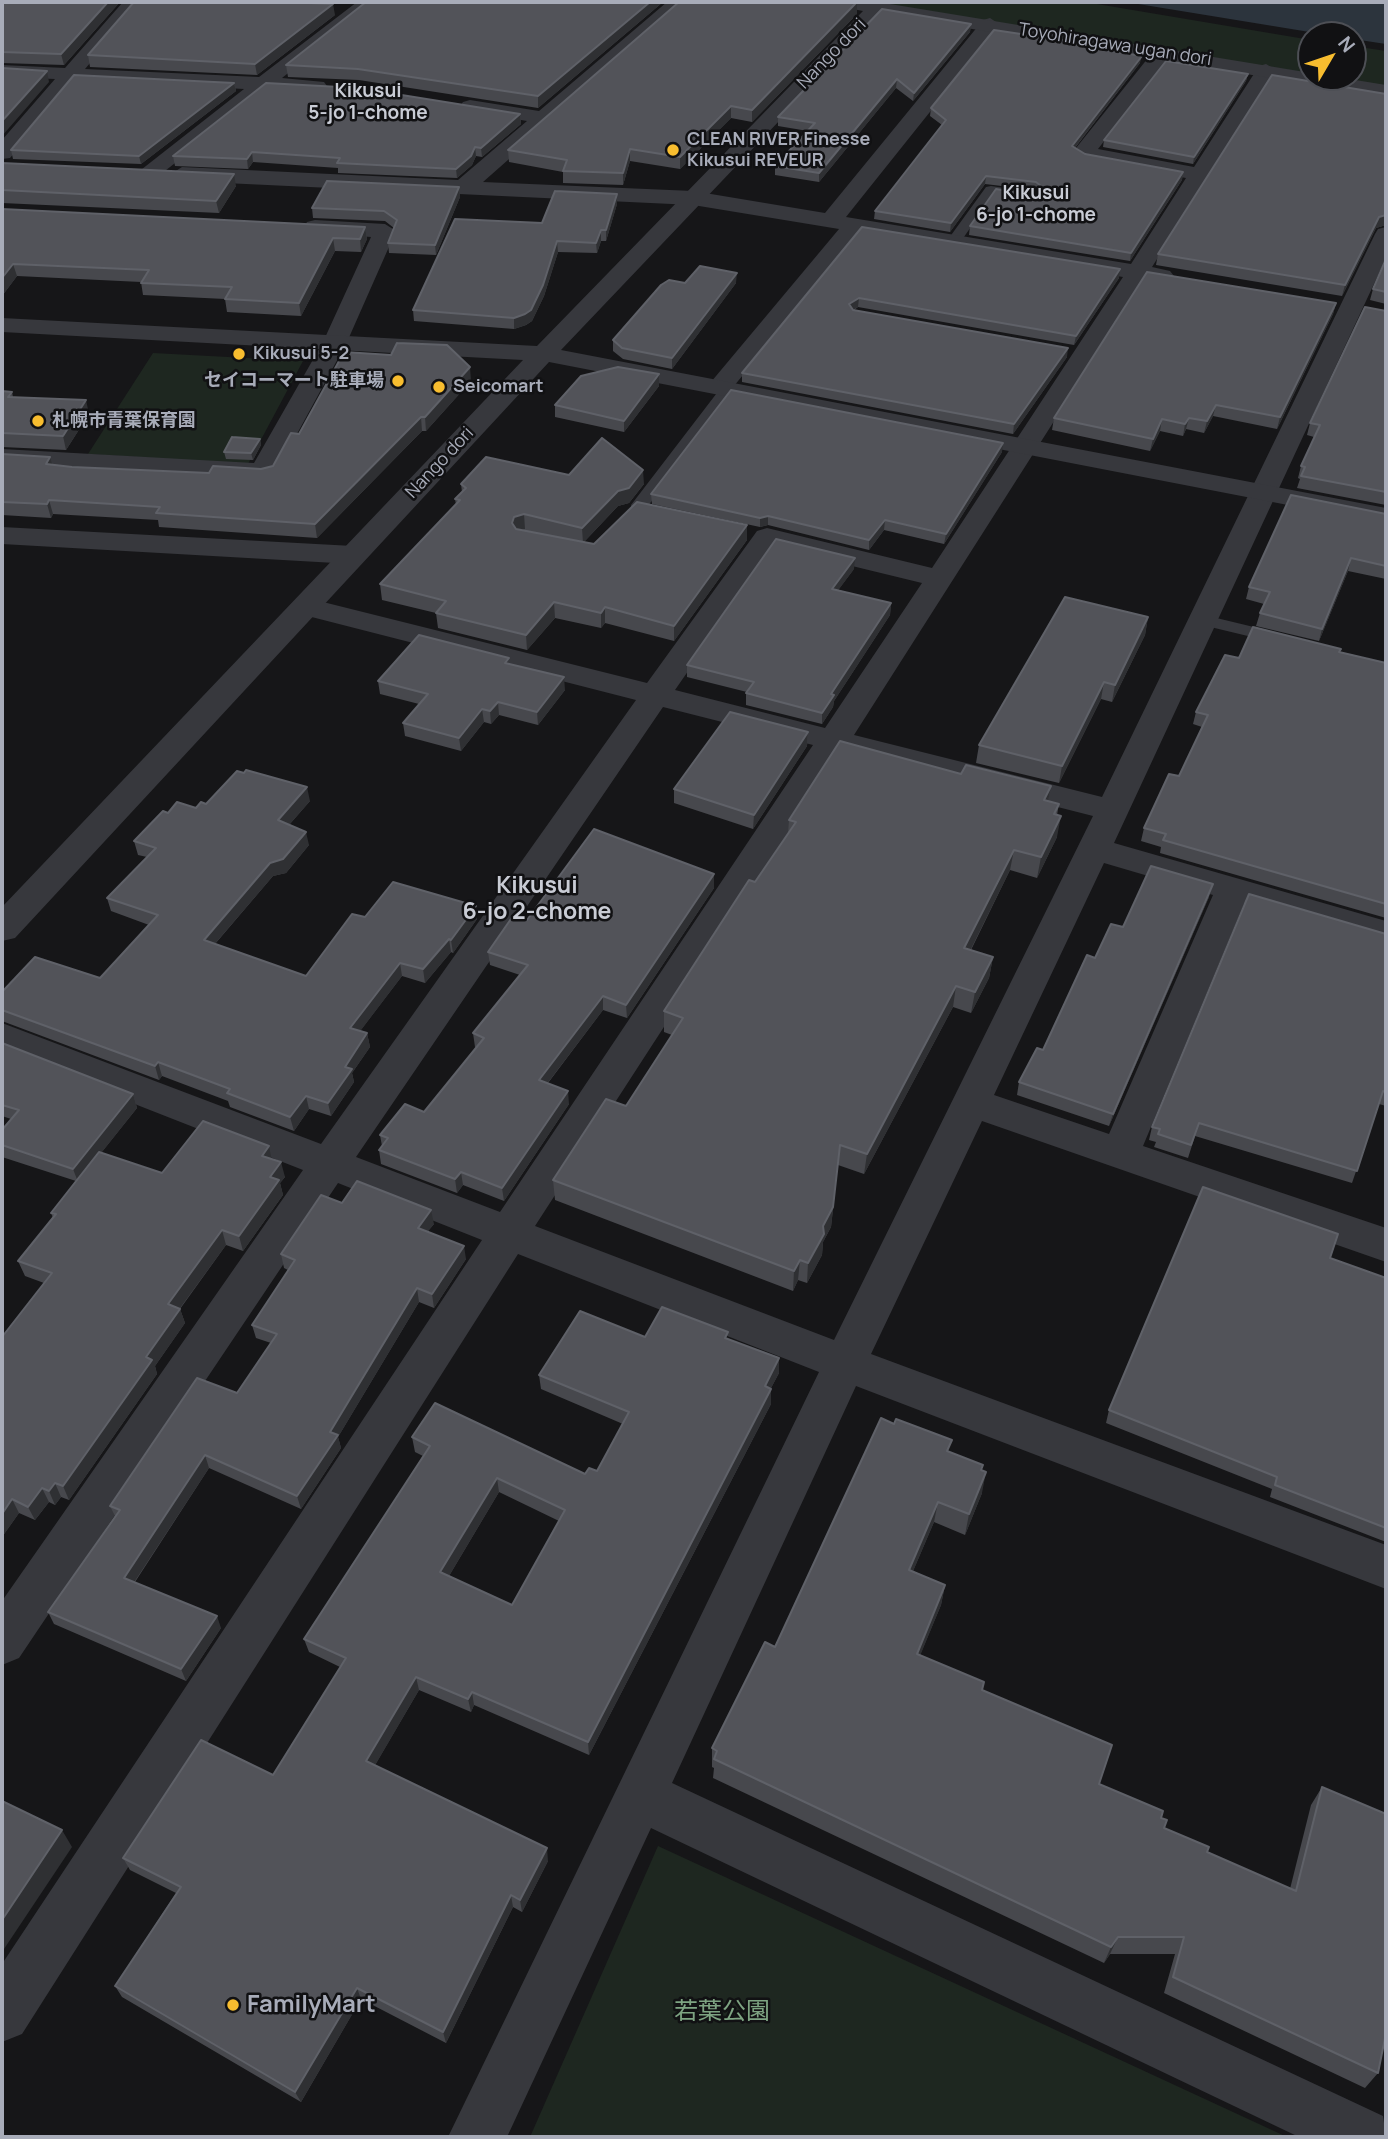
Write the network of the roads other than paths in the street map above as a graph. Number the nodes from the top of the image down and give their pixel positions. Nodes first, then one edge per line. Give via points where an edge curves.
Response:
1 (134, 2) edge
2 (678, 2) edge
3 (844, 2) edge
4 (364, 5) edge
5 (879, 5) edge
6 (335, 7) dead end
7 (990, 24) junction
8 (1163, 52) junction
9 (1266, 70) junction
10 (2, 71) edge
11 (71, 74) junction
12 (262, 84) junction
13 (331, 87) edge
14 (1386, 91) edge
15 (452, 103) edge
16 (544, 118) junction
17 (6, 163) edge
18 (121, 172) edge
19 (148, 173) junction
20 (1199, 174) junction
21 (316, 180) junction
22 (465, 186) junction
23 (1035, 197) edge
24 (693, 198) junction
25 (831, 220) junction
26 (855, 224) junction
27 (1386, 234) edge
28 (954, 241) junction
29 (1139, 272) junction
30 (1178, 279) edge
31 (2, 325) edge
32 (335, 342) junction
33 (545, 354) junction
34 (724, 388) junction
35 (1027, 446) junction
36 (2, 457) edge
37 (1266, 492) junction
38 (1386, 516) edge
39 (676, 517) edge
40 (2, 535) edge
41 (353, 555) junction
42 (938, 578) junction
43 (307, 607) junction
44 (1204, 620) junction
45 (1295, 643) edge
46 (654, 693) junction
47 (835, 739) junction
48 (1112, 810) junction
49 (1093, 848) junction
50 (1233, 888) junction
51 (2, 929) edge
52 (1386, 933) edge
53 (2, 1037) edge
54 (970, 1102) junction
55 (1120, 1154) junction
56 (331, 1165) junction
57 (510, 1231) junction
58 (1386, 1245) edge
59 (845, 1363) junction
60 (1386, 1567) edge
61 (2, 1642) edge
62 (641, 1796) junction
63 (2, 2014) edge
64 (477, 2137) edge
65 (1362, 2137) edge

1 - 11 street
2 - 16 street
3 - 5 street, Toyohiragawa ugan dori
4 - 6 street
4 - 12 street
5 - 7 street, Toyohiragawa ugan dori
5 - 24 street, Nango dori
7 - 8 street, Toyohiragawa ugan dori
7 - 25 street
8 - 9 street, Toyohiragawa ugan dori
8 - 20 street via 1084,153
9 - 14 street, Toyohiragawa ugan dori
9 - 20 street
10 - 11 street
11 - 12 street
11 - 17 street
12 - 13 street
12 - 19 street
15 - 16 street
16 - 22 street
18 - 19 street
19 - 21 street
20 - 29 street
21 - 22 street
21 - 32 street via 295,225 385,231
22 - 24 street
23 - 28 lane via 991,190
24 - 25 street
24 - 33 street, Nango dori
25 - 26 street
26 - 28 street
26 - 34 street
27 - 37 street
28 - 29 street
29 - 30 street
29 - 35 street via 1079,353
31 - 32 street
32 - 33 street
32 - 36 street via 262,472
33 - 34 street
33 - 41 street, Nango dori
34 - 35 street
34 - 39 lane via 631,510
35 - 37 street
35 - 42 street
37 - 38 street
37 - 44 street
40 - 41 street
41 - 43 street, Nango dori
42 - 46 street via 761,536
42 - 47 street
43 - 46 street
43 - 51 street, Nango dori
44 - 45 lane
44 - 48 street
46 - 47 street
46 - 56 street
47 - 48 street
47 - 57 street
48 - 49 street
49 - 50 street
49 - 54 street
50 - 52 street
50 - 55 street
53 - 56 street
54 - 55 street
54 - 59 street
55 - 58 street
56 - 57 street
56 - 61 street
57 - 59 street
57 - 63 street
59 - 60 street
59 - 62 street
62 - 64 street
62 - 65 street

